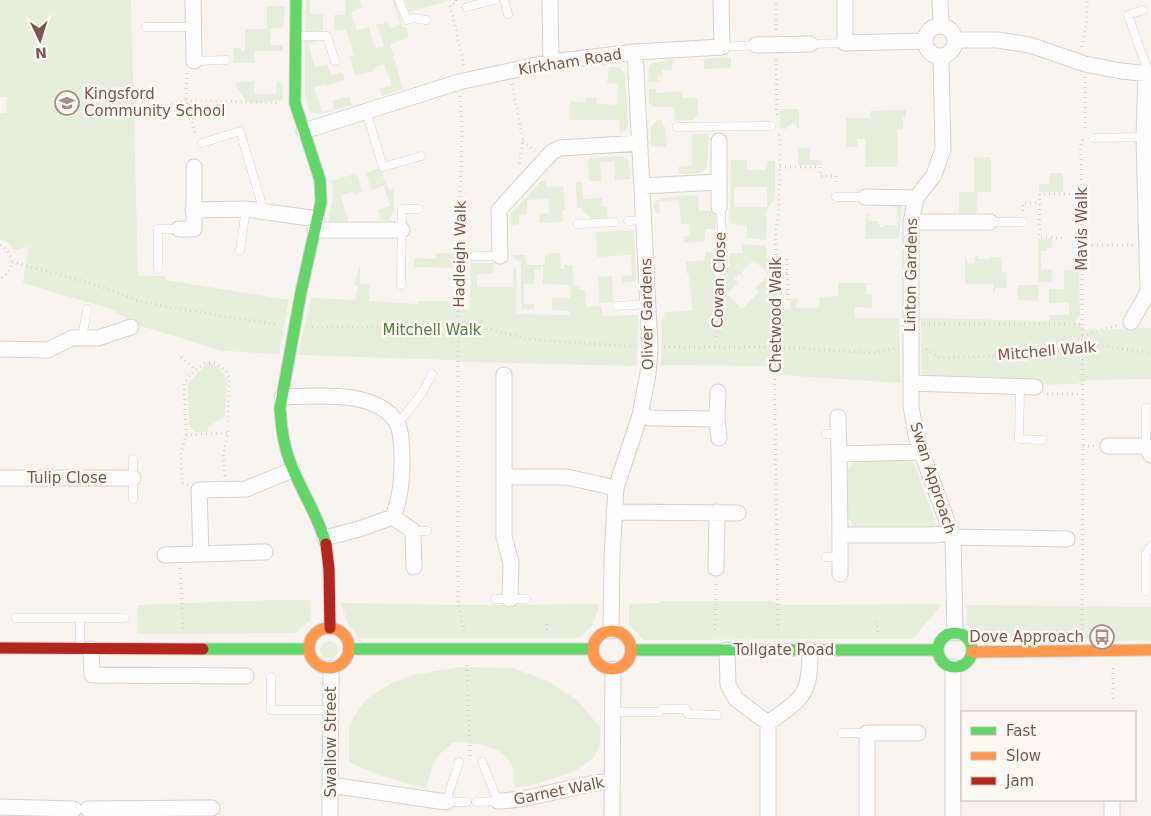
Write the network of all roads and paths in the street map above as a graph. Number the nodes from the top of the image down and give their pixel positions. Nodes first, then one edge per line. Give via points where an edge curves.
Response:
1 (193, 0) edge
2 (296, 0) edge
3 (400, 0) edge
4 (456, 0) edge
5 (494, 0) edge
6 (504, 0) edge
7 (550, 0) edge
8 (721, 0) edge
9 (776, 0) edge
10 (845, 0) edge
11 (940, 0) edge
12 (1087, 0) edge
13 (467, 6) dead end
14 (1143, 10) dead end
15 (508, 14) dead end
16 (426, 20) dead end
17 (941, 25) junction
18 (146, 27) dead end
19 (194, 28) junction
20 (295, 36) junction
21 (956, 40) junction
22 (925, 42) junction
23 (845, 43) junction
24 (810, 44) joint
25 (756, 45) joint
26 (776, 45) junction
27 (722, 47) junction
28 (635, 52) junction
29 (941, 56) junction
30 (226, 60) dead end
31 (194, 61) junction
32 (335, 61) dead end
33 (551, 62) junction
34 (1082, 64) junction
35 (510, 71) junction
36 (1149, 74) edge
37 (459, 82) junction
38 (186, 100) junction
39 (295, 103) junction
40 (366, 111) junction
41 (138, 115) dead end
42 (777, 119) dead end
43 (677, 127) dead end
44 (774, 128) joint
45 (304, 131) junction
46 (719, 134) junction
47 (1148, 137) edge
48 (1094, 138) dead end
49 (523, 140) dead end
50 (202, 143) dead end
51 (640, 143) junction
52 (421, 156) dead end
53 (194, 167) dead end
54 (780, 167) junction
55 (719, 182) junction
56 (642, 186) junction
57 (1082, 194) junction
58 (836, 197) joint
59 (865, 197) joint
60 (916, 198) junction
61 (1040, 203) junction
62 (719, 207) joint
63 (246, 209) junction
64 (418, 209) dead end
65 (194, 210) junction
66 (264, 212) junction
67 (644, 220) junction
68 (628, 221) dead end
69 (614, 222) dead end
70 (911, 222) junction
71 (990, 222) joint
72 (1023, 222) joint
73 (316, 224) junction
74 (578, 224) dead end
75 (179, 229) joint
76 (402, 230) junction
77 (1062, 238) dead end
78 (0, 245) edge
79 (1082, 245) junction
80 (240, 250) dead end
81 (1148, 251) edge
82 (474, 256) dead end
83 (500, 256) joint
84 (787, 259) dead end
85 (12, 262) junction
86 (723, 264) joint
87 (158, 269) dead end
88 (776, 273) junction
89 (788, 273) junction
90 (0, 279) edge
91 (401, 285) dead end
92 (776, 293) junction
93 (788, 293) junction
94 (788, 303) dead end
95 (648, 304) junction
96 (617, 306) dead end
97 (87, 309) dead end
98 (459, 322) junction
99 (1131, 322) joint
100 (910, 324) junction
101 (1082, 324) junction
102 (289, 326) junction
103 (131, 327) dead end
104 (307, 327) dead end
105 (1082, 336) junction
106 (82, 338) junction
107 (638, 347) dead end
108 (663, 347) dead end
109 (716, 347) junction
110 (774, 347) junction
111 (1082, 347) junction
112 (899, 348) dead end
113 (0, 349) edge
114 (924, 349) dead end
115 (1151, 353) edge
116 (181, 356) dead end
117 (196, 370) junction
118 (432, 374) dead end
119 (504, 375) dead end
120 (911, 383) junction
121 (1020, 387) junction
122 (1035, 387) joint
123 (718, 392) dead end
124 (1082, 394) junction
125 (282, 397) junction
126 (1146, 408) dead end
127 (640, 415) junction
128 (838, 418) dead end
129 (717, 419) junction
130 (398, 424) junction
131 (228, 433) junction
132 (186, 435) junction
133 (719, 438) dead end
134 (1042, 440) dead end
135 (1108, 446) dead end
136 (1148, 451) edge
137 (922, 452) junction
138 (839, 454) junction
139 (133, 459) dead end
140 (292, 470) junction
141 (505, 477) junction
142 (0, 478) edge
143 (133, 478) junction
144 (225, 480) dead end
145 (182, 482) dead end
146 (616, 488) junction
147 (133, 499) dead end
148 (614, 512) junction
149 (716, 512) junction
150 (738, 513) dead end
151 (393, 517) junction
152 (840, 535) junction
153 (952, 535) junction
154 (325, 538) junction
155 (1067, 539) dead end
156 (1151, 546) edge
157 (265, 552) dead end
158 (201, 554) junction
159 (172, 555) joint
160 (414, 567) dead end
161 (716, 568) joint
162 (840, 574) dead end
163 (1146, 591) dead end
164 (495, 599) dead end
165 (510, 599) junction
166 (526, 599) dead end
167 (16, 618) dead end
168 (80, 618) junction
169 (125, 618) dead end
170 (330, 628) junction
171 (715, 630) dead end
172 (778, 630) dead end
173 (611, 631) junction
174 (955, 633) junction
175 (464, 635) dead end
176 (1082, 636) dead end
177 (183, 637) dead end
178 (0, 648) edge
179 (200, 648) junction
180 (86, 649) junction
181 (309, 649) junction
182 (349, 649) junction
183 (593, 649) junction
184 (631, 650) junction
185 (727, 650) junction
186 (810, 650) junction
187 (938, 650) junction
188 (1151, 650) edge
189 (972, 652) junction
190 (467, 659) dead end
191 (1113, 664) dead end
192 (953, 667) junction
193 (331, 668) junction
194 (612, 669) junction
195 (200, 676) junction
196 (246, 676) dead end
197 (271, 677) dead end
198 (1113, 698) dead end
199 (331, 710) junction
200 (612, 712) junction
201 (717, 715) dead end
202 (768, 723) junction
203 (958, 730) edge
204 (867, 732) junction
205 (842, 733) dead end
206 (918, 733) dead end
207 (459, 762) dead end
208 (470, 762) dead end
209 (482, 762) dead end
210 (612, 781) junction
211 (330, 785) junction
212 (498, 801) junction
213 (1112, 801) edge
214 (446, 802) junction
215 (467, 802) dead end
216 (476, 802) dead end
217 (0, 807) edge
218 (212, 808) dead end
219 (152, 812) edge
220 (330, 816) edge
221 (612, 816) edge
222 (768, 816) edge
223 (867, 816) edge
224 (953, 816) edge
225 (1112, 816) edge

1 - 19 street
2 - 20 street
3 - 16 lane via 407,20
4 - 37 path, Hadleigh Walk via 450,5 464,65
5 - 13 lane
6 - 15 lane
7 - 33 street
8 - 27 street
9 - 26 path
10 - 23 street
11 - 17 street
12 - 34 path, Mavis Walk
14 - 36 lane via 1128,15
17 - 21 street via 950,29
17 - 22 street via 928,31
18 - 19 lane
19 - 31 street
20 - 32 lane via 327,36
20 - 39 street
21 - 29 street via 953,50
21 - 34 street via 998,40 1022,44
22 - 23 street
22 - 29 street via 930,52
23 - 24 lane, Kirkham Road
24 - 26 street, Kirkham Road
25 - 26 street, Kirkham Road
25 - 27 lane, Kirkham Road
26 - 42 path
27 - 28 street, Kirkham Road
28 - 33 street, Kirkham Road
28 - 51 street, Oliver Gardens
29 - 60 street, Linton Gardens via 943,149 934,175
30 - 31 lane
31 - 38 path via 187,63
33 - 35 street, Kirkham Road
34 - 36 street
34 - 57 path, Mavis Walk via 1085,132 1081,143
35 - 37 street, Kirkham Road
35 - 49 path
36 - 47 street
37 - 40 street, Kirkham Road
37 - 98 path, Hadleigh Walk via 462,138
38 - 39 path
38 - 41 path
39 - 45 street
40 - 45 street, Kirkham Road
40 - 52 lane via 383,167
43 - 46 lane
44 - 46 lane
44 - 54 path, Chetwood Walk via 780,138
45 - 73 street via 321,185
46 - 55 street, Cowan Close
47 - 48 lane
47 - 81 street
50 - 66 lane via 240,131
51 - 56 street, Oliver Gardens
51 - 83 street via 560,148 552,152 499,210
53 - 65 street
54 - 58 path via 820,167 820,176 836,176
54 - 88 path, Chetwood Walk
55 - 56 street
55 - 62 street, Cowan Close
56 - 67 street, Oliver Gardens
57 - 61 path via 1040,194
57 - 79 path, Mavis Walk
58 - 59 lane
59 - 60 street
60 - 70 street, Linton Gardens
61 - 72 path via 1023,203
61 - 77 path via 1039,237
62 - 86 lane, Cowan Close
63 - 65 street
63 - 66 street
63 - 80 lane
64 - 76 lane via 402,209
65 - 75 street via 194,229
66 - 73 street
67 - 68 lane
67 - 95 street, Oliver Gardens
69 - 74 lane
70 - 71 street
70 - 100 street, Linton Gardens
71 - 72 lane
73 - 76 street
73 - 102 street
75 - 87 lane via 158,229
76 - 91 lane
78 - 85 path via 8,251
79 - 81 path
79 - 101 path, Mavis Walk
81 - 99 street via 1148,292
82 - 83 lane
84 - 89 path
85 - 90 path via 8,273
85 - 102 path via 94,284 139,301
86 - 109 path, Cowan Close via 719,266
88 - 89 path
88 - 92 path, Chetwood Walk
89 - 93 path
92 - 93 path
92 - 110 path, Chetwood Walk
93 - 94 path
95 - 96 lane
95 - 127 street, Oliver Gardens via 650,347
97 - 106 lane
98 - 104 path
98 - 107 path via 526,339
98 - 175 path, Hadleigh Walk via 458,600
99 - 105 path
100 - 101 path, Mitchell Walk
100 - 120 street, Linton Gardens
101 - 105 path, Mavis Walk
102 - 125 street
103 - 106 street via 98,338
105 - 111 path, Mavis Walk
106 - 113 street via 72,338 48,350
108 - 109 path
109 - 110 path
110 - 112 path via 874,353
110 - 172 path, Chetwood Walk
111 - 114 path, Mitchell Walk via 1050,354 940,358
111 - 115 path, Mitchell Walk via 1104,346
111 - 124 path, Mavis Walk
116 - 117 path
117 - 131 path via 205,363 215,362 226,372 229,378
117 - 132 path via 184,384
118 - 130 lane
119 - 141 street
120 - 121 street
120 - 137 street, Swan Approach via 911,407
121 - 122 street
121 - 134 lane via 1019,440
122 - 124 path via 1035,394
123 - 129 street
124 - 176 path, Mavis Walk
125 - 130 street via 331,396 363,400 378,406
125 - 140 street via 281,435
126 - 136 lane
127 - 129 street
127 - 146 street, Oliver Gardens
128 - 138 street via 832,434
129 - 133 street
130 - 151 street via 402,473 399,503
131 - 132 path
131 - 144 path via 223,454
132 - 145 path via 181,453
135 - 136 street
137 - 138 street
137 - 153 street, Swan Approach
138 - 152 street
139 - 143 lane
140 - 154 street
140 - 158 street via 246,489 199,490
141 - 146 street via 566,477
141 - 165 street via 504,537 511,563
142 - 143 street, Tulip Close
143 - 147 lane
146 - 148 street, Oliver Gardens
148 - 149 street
148 - 173 street, Oliver Gardens
149 - 150 street
149 - 161 street
151 - 154 street
151 - 160 street via 420,531
152 - 153 street
152 - 162 street via 833,557
153 - 155 street
153 - 174 street, Swan Approach
154 - 170 street
156 - 163 lane via 1146,553
157 - 158 street
158 - 159 street
159 - 177 path
161 - 171 path
164 - 165 lane
165 - 166 lane
167 - 168 lane
168 - 169 lane
168 - 180 lane
170 - 181 street via 315,634
170 - 182 street via 344,635
173 - 183 street via 602,633
173 - 184 street via 621,633
174 - 187 street via 940,641
174 - 189 street via 964,635
178 - 180 street
179 - 180 street
179 - 181 street
179 - 195 street
180 - 195 street via 92,675
181 - 193 street via 316,664
182 - 183 street
182 - 193 street via 340,665
183 - 194 street via 599,663
184 - 185 street, Tollgate Road
184 - 194 street via 629,659
185 - 186 street, Tollgate Road
185 - 202 street via 728,685 736,699
186 - 187 street, Tollgate Road
186 - 202 street via 808,684 799,701
187 - 192 street via 945,664
188 - 189 street
189 - 192 street via 962,666
190 - 208 path
191 - 198 path
192 - 203 street
193 - 199 street, Swallow Street
194 - 200 street
195 - 196 street
197 - 199 lane via 271,710
199 - 211 street, Swallow Street
200 - 201 lane via 660,712 662,709
200 - 210 street
202 - 222 street
203 - 224 street
204 - 205 lane
204 - 206 street
204 - 223 street
207 - 214 lane
209 - 212 lane
210 - 212 street, Garnet Walk via 517,801
210 - 221 street
211 - 214 street
211 - 220 street, Swallow Street
212 - 216 lane, Garnet Walk
213 - 225 street
214 - 215 lane
217 - 219 street
218 - 219 street

